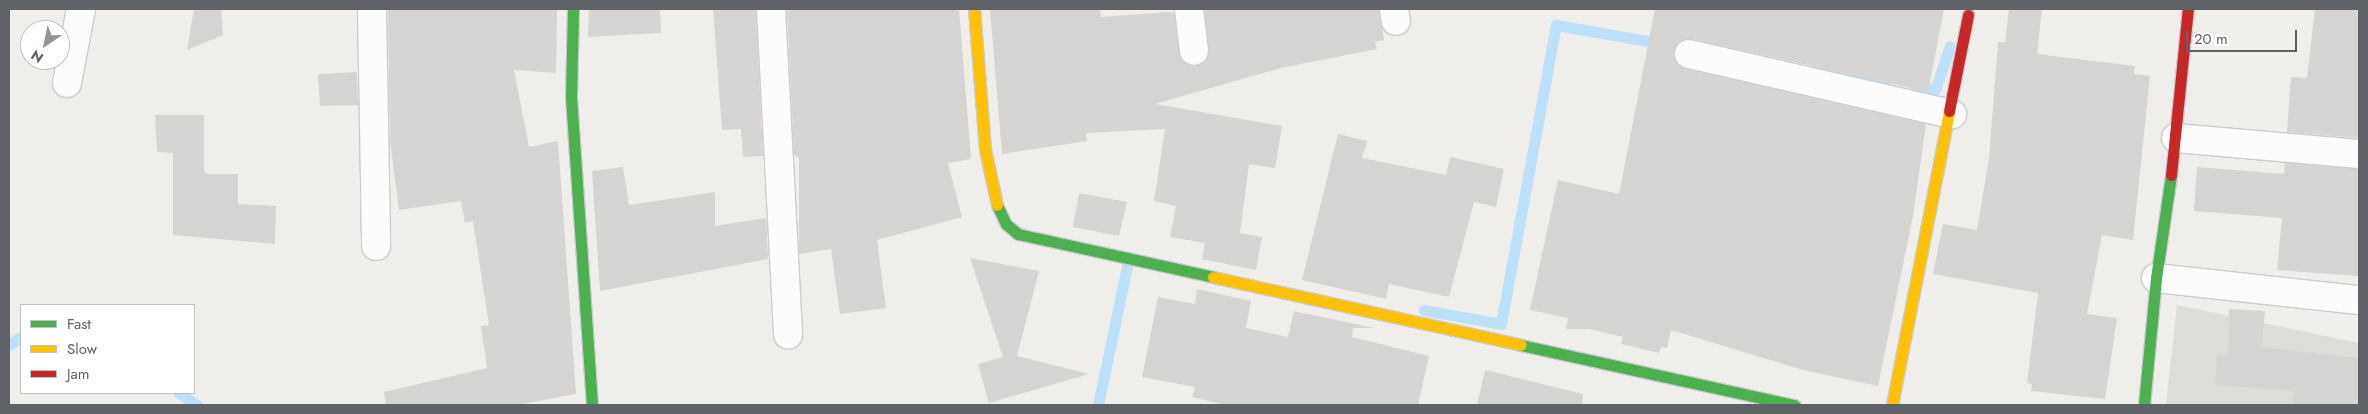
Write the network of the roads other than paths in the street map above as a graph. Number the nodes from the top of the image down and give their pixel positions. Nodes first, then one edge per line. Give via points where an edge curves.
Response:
1 (81, 9) edge
2 (372, 9) edge
3 (572, 9) edge
4 (771, 9) edge
5 (974, 9) edge
6 (1189, 9) edge
7 (2188, 9) edge
8 (1968, 15) dead end
9 (1194, 52) dead end
10 (1689, 54) dead end
11 (67, 83) dead end
12 (1952, 114) junction
13 (2176, 138) junction
14 (2359, 154) edge
15 (376, 246) dead end
16 (2156, 278) junction
17 (2359, 300) edge
18 (788, 335) dead end
19 (592, 405) edge
20 (1795, 405) edge
21 (1892, 405) edge
22 (2144, 405) edge

1 - 11 street
2 - 15 street
3 - 19 street via 570,97
4 - 18 street
5 - 20 street via 985,149 995,200 1006,224 1018,234
6 - 9 street
7 - 13 street
8 - 12 street
10 - 12 street
12 - 21 street
13 - 14 street
13 - 16 street
16 - 17 street
16 - 22 street

